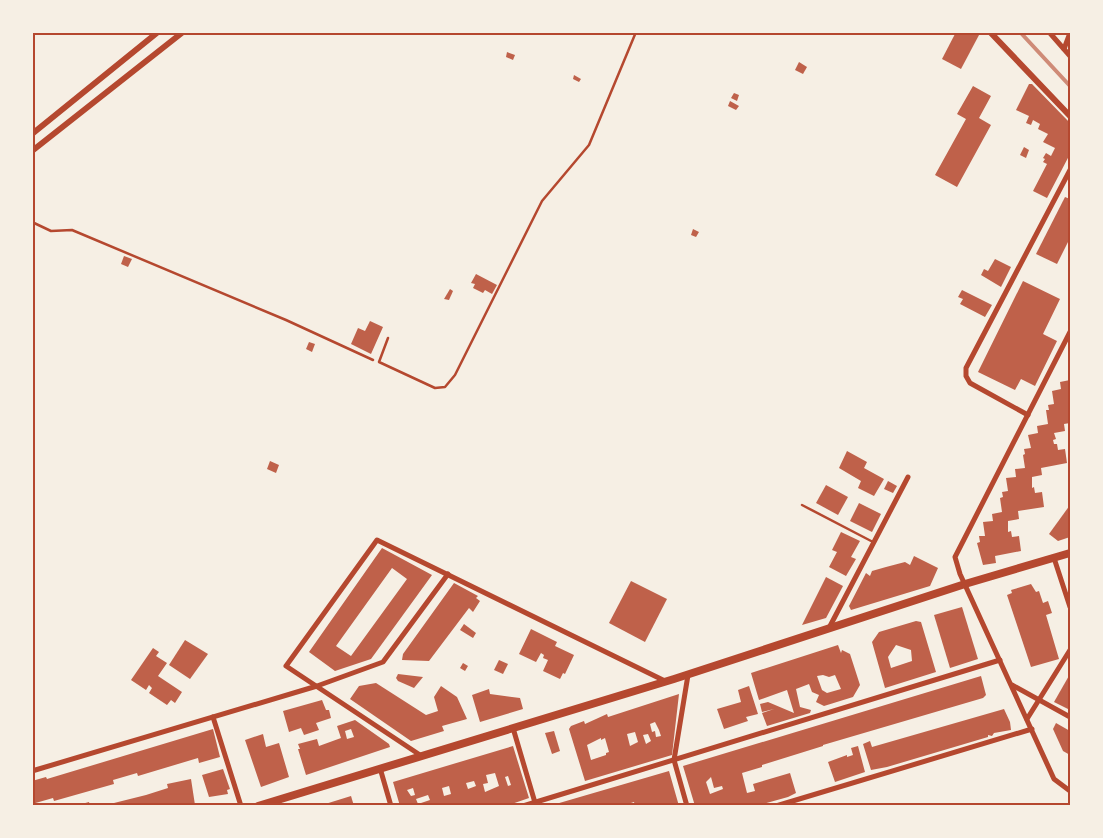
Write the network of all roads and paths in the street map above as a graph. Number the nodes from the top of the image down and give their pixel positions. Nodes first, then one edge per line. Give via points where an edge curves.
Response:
1 (158, 32) edge
2 (183, 32) edge
3 (636, 32) edge
4 (990, 32) edge
5 (1049, 32) edge
6 (1070, 33) edge
7 (1064, 49) junction
8 (1070, 56) edge
9 (1070, 116) edge
10 (32, 134) edge
11 (32, 152) edge
12 (1070, 170) edge
13 (32, 222) edge
14 (1070, 332) edge
15 (388, 338) dead end
16 (379, 362) junction
17 (1028, 415) junction
18 (908, 478) dead end
19 (802, 505) dead end
20 (874, 542) junction
21 (1070, 553) edge
22 (1054, 558) junction
23 (448, 574) junction
24 (965, 584) junction
25 (1070, 607) edge
26 (829, 628) junction
27 (1070, 650) edge
28 (1000, 660) junction
29 (688, 674) junction
30 (666, 682) junction
31 (1012, 685) junction
32 (317, 686) junction
33 (1039, 700) junction
34 (213, 717) junction
35 (1070, 717) edge
36 (1027, 719) junction
37 (512, 728) junction
38 (1032, 729) junction
39 (420, 755) junction
40 (674, 760) junction
41 (380, 768) junction
42 (32, 772) edge
43 (1070, 789) edge
44 (535, 804) edge
45 (240, 806) edge
46 (258, 806) edge
47 (391, 806) edge
48 (523, 806) edge
49 (687, 806) edge
50 (776, 806) edge

1 - 10 street
2 - 11 street
3 - 16 lane via 589,145 542,201 455,375 445,387 435,388
4 - 9 street
5 - 7 street
6 - 7 street
7 - 8 street
12 - 17 street via 966,368 970,383
13 - 16 path via 51,231 72,230
14 - 17 street
15 - 16 lane
17 - 24 street via 955,557
18 - 20 street
19 - 20 lane
20 - 26 street
21 - 22 main road
22 - 24 main road
22 - 25 street
23 - 30 street
23 - 32 street via 382,662
23 - 32 street via 377,540 286,666
24 - 26 main road
24 - 28 street
26 - 29 main road
27 - 33 street
28 - 31 street
28 - 40 street
29 - 30 main road
29 - 40 street
30 - 37 main road
31 - 33 street
31 - 36 street
32 - 34 street
32 - 39 street
33 - 35 street
33 - 36 street
34 - 42 street
34 - 45 street
36 - 38 street
37 - 39 main road
37 - 44 street
38 - 43 street via 1054,779
38 - 50 street
39 - 41 main road
40 - 44 street
40 - 49 street
41 - 46 main road
41 - 47 street
44 - 48 street

